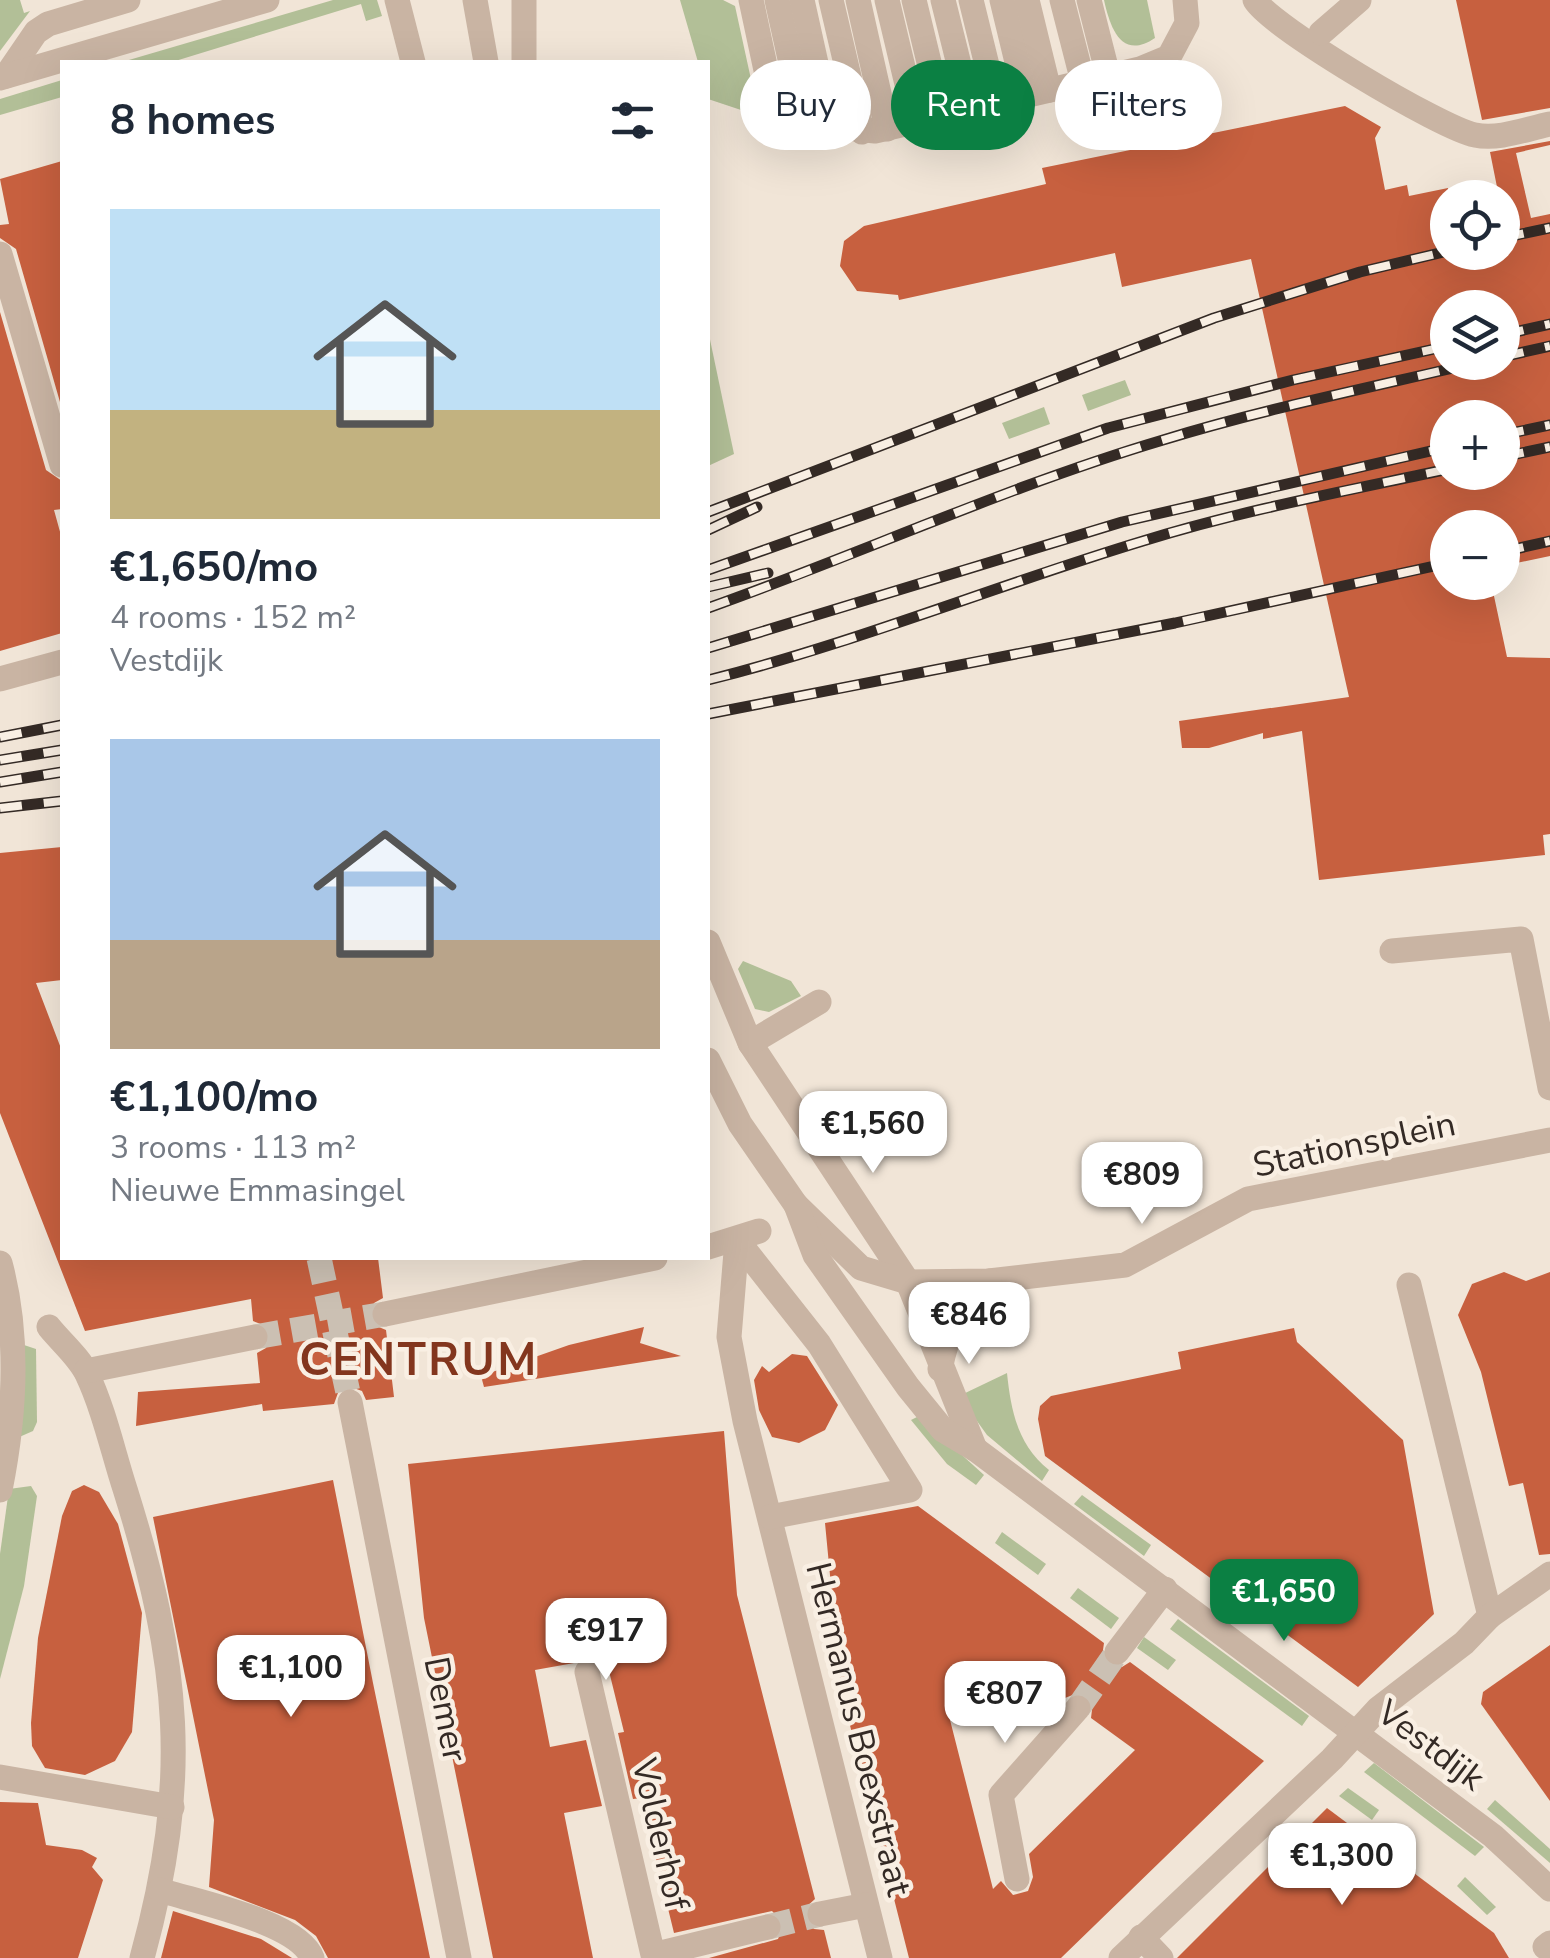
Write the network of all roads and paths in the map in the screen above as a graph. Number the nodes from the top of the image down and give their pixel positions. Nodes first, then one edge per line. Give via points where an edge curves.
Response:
1 (62, 0) edge
2 (128, 0) edge
3 (267, 0) edge
4 (397, 0) edge
5 (474, 0) edge
6 (524, 0) edge
7 (751, 0) edge
8 (777, 0) edge
9 (802, 0) edge
10 (831, 0) edge
11 (858, 0) edge
12 (886, 0) edge
13 (914, 0) edge
14 (943, 0) edge
15 (971, 0) edge
16 (1002, 0) edge
17 (1027, 0) edge
18 (1062, 0) edge
19 (1089, 0) edge
20 (1186, 0) edge
21 (1254, 0) edge
22 (1359, 0) edge
23 (48, 24) junction
24 (1321, 33) dead end
25 (60, 60) edge
26 (61, 60) edge
27 (412, 60) edge
28 (486, 60) edge
29 (524, 60) edge
30 (764, 60) edge
31 (790, 60) edge
32 (815, 60) edge
33 (901, 60) edge
34 (928, 60) edge
35 (958, 60) edge
36 (986, 60) edge
37 (1087, 60) edge
38 (1094, 60) edge
39 (1159, 60) edge
40 (3, 77) edge
41 (1055, 88) edge
42 (1037, 92) junction
43 (1550, 124) edge
44 (891, 127) edge
45 (871, 129) edge
46 (874, 130) junction
47 (0, 254) edge
48 (60, 458) edge
49 (60, 663) edge
50 (0, 679) edge
51 (710, 947) edge
52 (1392, 951) dead end
53 (818, 1002) dead end
54 (750, 1043) junction
55 (710, 1064) edge
56 (1550, 1088) edge
57 (1550, 1140) edge
58 (796, 1205) junction
59 (748, 1236) junction
60 (710, 1246) edge
61 (646, 1260) edge
62 (0, 1263) edge
63 (908, 1282) junction
64 (989, 1282) junction
65 (1409, 1285) dead end
66 (384, 1314) tunnel mouth
67 (48, 1328) dead end
68 (6, 1329) edge
69 (255, 1337) tunnel mouth
70 (940, 1369) junction
71 (86, 1371) junction
72 (350, 1402) tunnel mouth
73 (975, 1449) junction
74 (0, 1490) edge
75 (770, 1517) junction
76 (1550, 1574) edge
77 (1165, 1589) junction
78 (1490, 1616) junction
79 (1118, 1652) tunnel mouth
80 (587, 1672) dead end
81 (1078, 1708) tunnel mouth
82 (1355, 1732) junction
83 (0, 1777) edge
84 (172, 1807) junction
85 (1017, 1878) dead end
86 (1550, 1889) edge
87 (160, 1890) junction
88 (866, 1904) junction
89 (820, 1914) tunnel mouth
90 (768, 1927) tunnel mouth
91 (1141, 1937) junction
92 (142, 1958) edge
93 (312, 1958) edge
94 (459, 1958) edge
95 (880, 1958) edge
96 (1121, 1958) edge
97 (1160, 1958) edge

1 - 23 street
2 - 23 street
3 - 26 street
4 - 27 street
5 - 28 street
6 - 29 street
7 - 30 street
8 - 31 street
9 - 32 street
10 - 46 street
11 - 46 street
12 - 33 street
13 - 34 street
14 - 35 street
15 - 36 street
16 - 42 street
17 - 42 street
18 - 37 street
19 - 38 street
20 - 39 street via 1187,23 1170,57
21 - 43 street via 1263,14 1316,48 1462,132 1494,136
22 - 24 street
23 - 40 street
25 - 40 street
41 - 42 street
44 - 46 street
45 - 46 street
47 - 48 street
49 - 50 street
51 - 54 street, Vestdijk
52 - 56 street via 1521,938
53 - 54 street
54 - 63 street, Vestdijk
55 - 58 street via 740,1124
57 - 64 street, Stationsplein via 1248,1199 1125,1265
58 - 63 street, Stationsplein via 861,1268
58 - 73 street, Vestdijk via 815,1256 908,1387 943,1430
59 - 60 street
59 - 75 street, Hermanus Boexstraat via 729,1336
59 - 75 street via 910,1490
61 - 66 street
62 - 68 street
63 - 64 street, Stationsplein
63 - 70 street, Vestdijk
64 - 70 street via 961,1307
65 - 78 street
67 - 71 street
68 - 74 street via 14,1366
69 - 71 street
70 - 73 street, Vestdijk
71 - 84 street via 156,1594 177,1744
72 - 94 street, Demer
73 - 77 street, Vestdijk
75 - 88 street, Hermanus Boexstraat
76 - 78 street
77 - 79 street
77 - 82 street, Vestdijk
78 - 82 street
80 - 90 street, Volderhof via 653,1955
81 - 85 street via 1001,1795
82 - 86 street, Vestdijk
82 - 91 street
83 - 84 street
84 - 87 street
87 - 92 street
87 - 93 street via 282,1929
88 - 89 street
88 - 95 street, Hermanus Boexstraat
91 - 96 street
91 - 97 street

